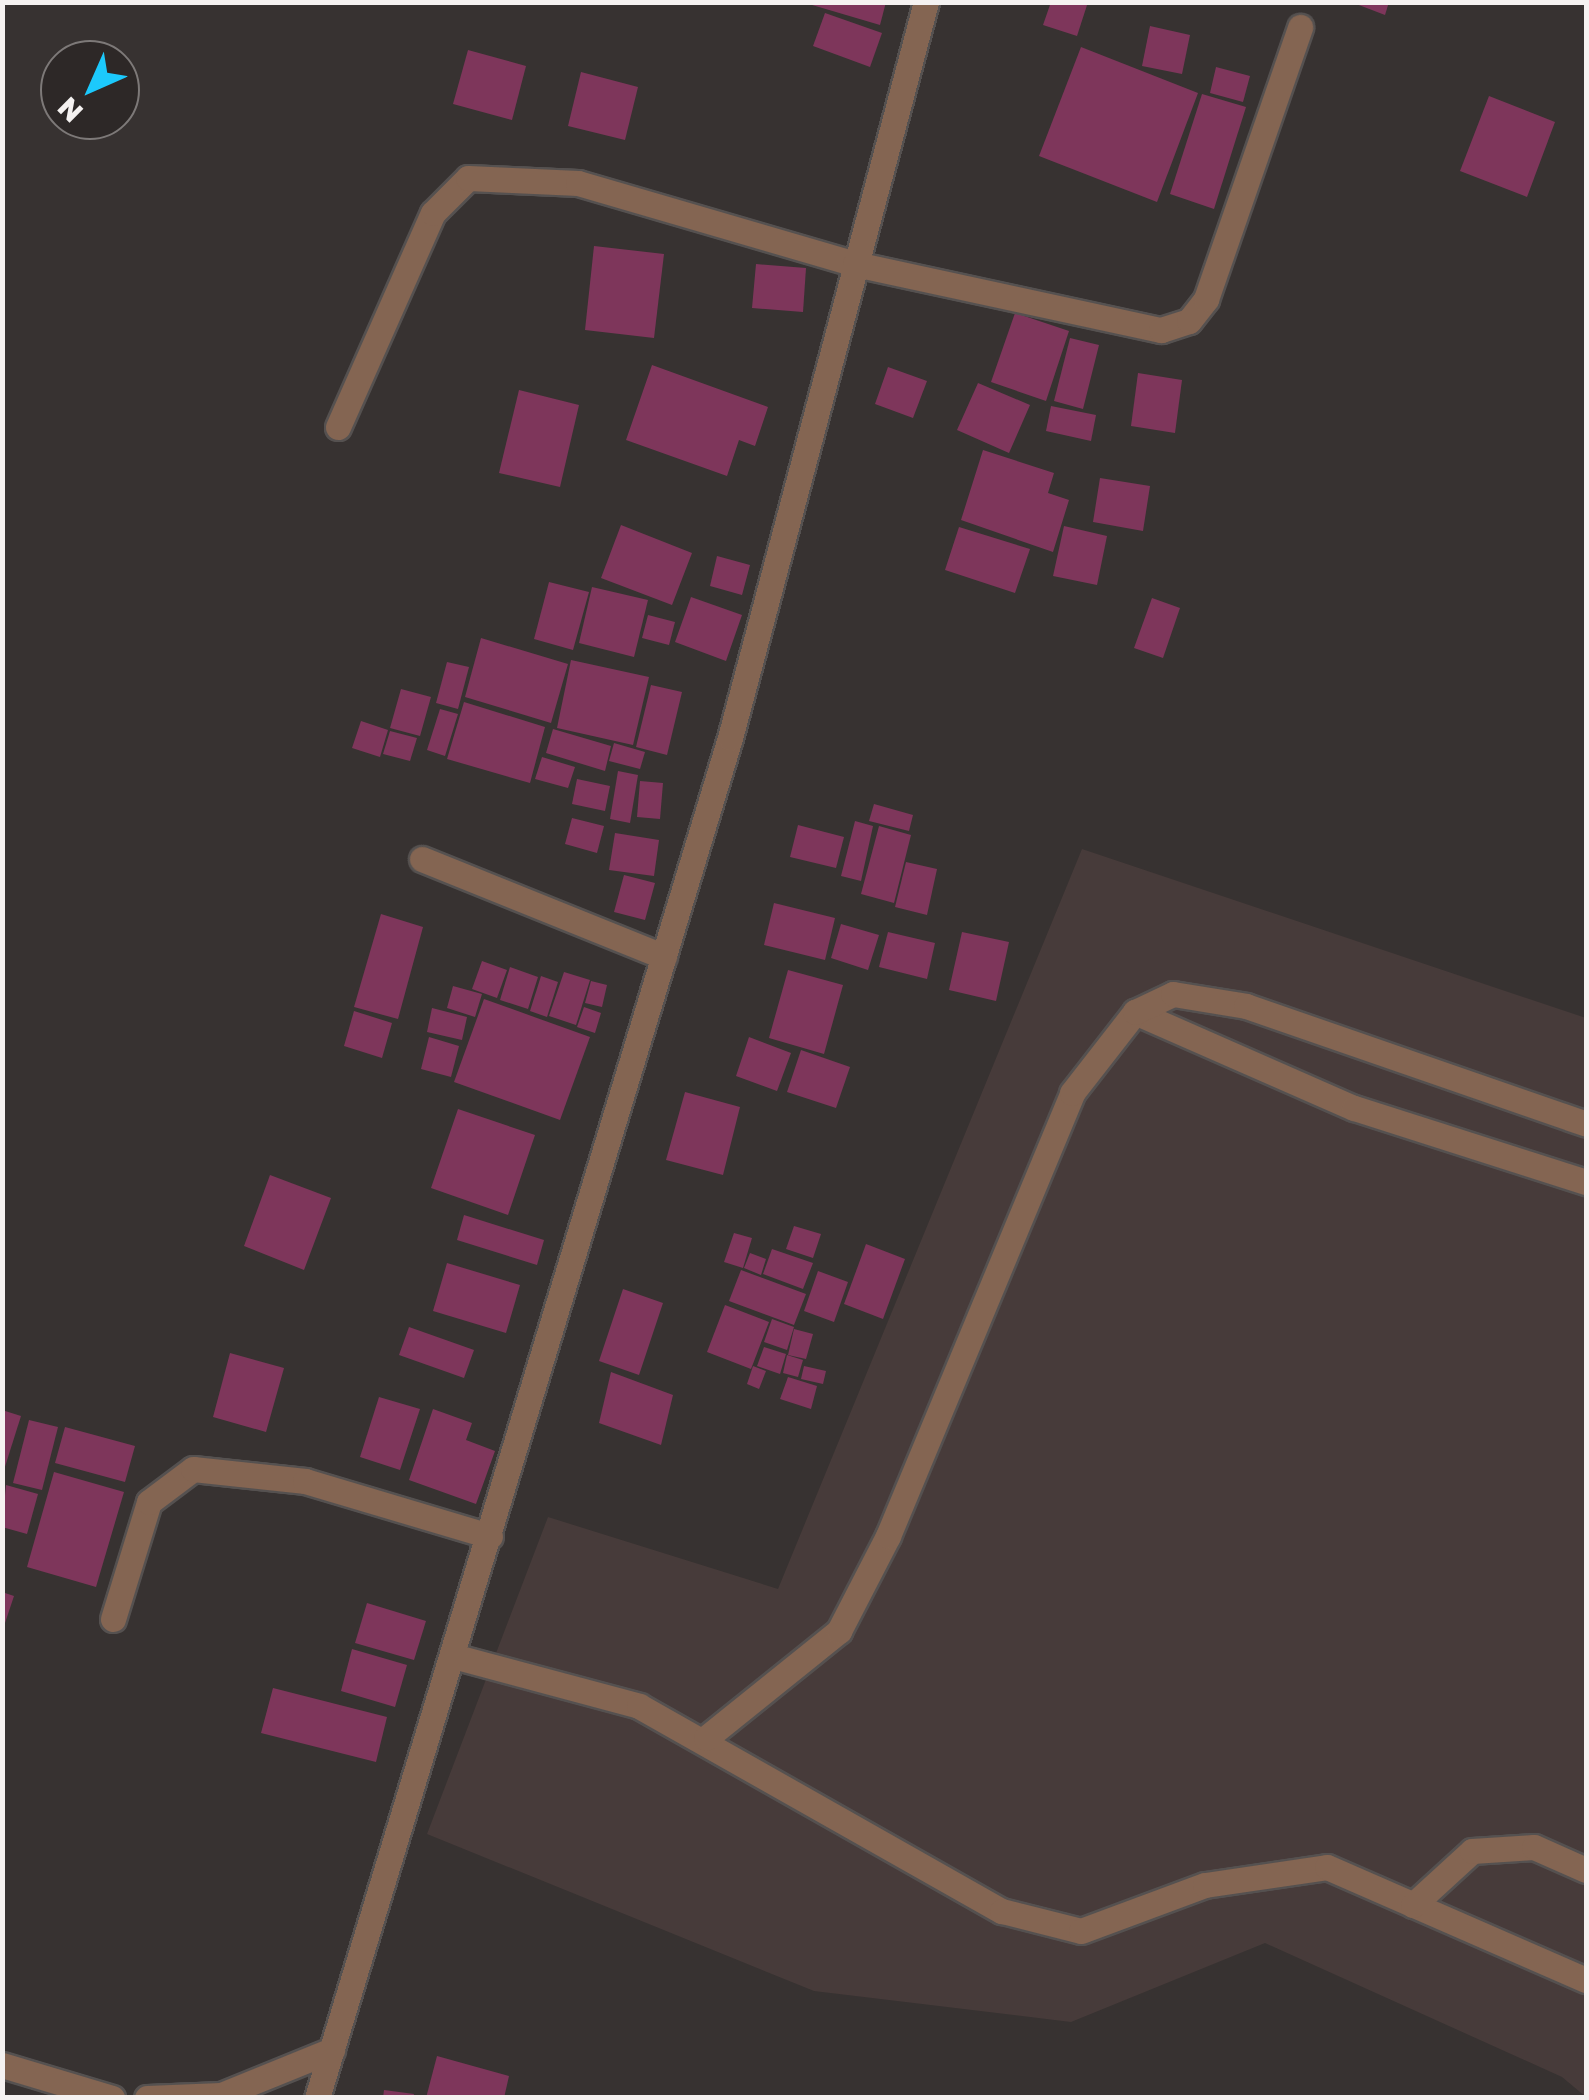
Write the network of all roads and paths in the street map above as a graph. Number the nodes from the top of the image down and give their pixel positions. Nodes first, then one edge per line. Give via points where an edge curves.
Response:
1 (926, 2) edge
2 (1300, 27) dead end
3 (855, 264) junction
4 (338, 427) dead end
5 (422, 859) dead end
6 (664, 957) junction
7 (1135, 1012) junction
8 (1586, 1124) edge
9 (1586, 1182) edge
10 (490, 1536) junction
11 (112, 1619) dead end
12 (453, 1656) junction
13 (706, 1738) junction
14 (1586, 1870) edge
15 (1413, 1904) junction
16 (1586, 1980) edge
17 (332, 2050) junction
18 (2, 2064) edge
19 (112, 2098) edge
20 (147, 2098) edge
21 (317, 2098) edge

1 - 3 street
2 - 3 street via 1206,300 1189,321 1161,330
3 - 4 street via 578,183 468,178 434,213
3 - 6 street
5 - 6 street
6 - 10 street
7 - 8 street via 1173,994 1246,1006
7 - 9 street via 1354,1108
7 - 13 street via 1072,1094 888,1536 839,1631
10 - 11 street via 305,1481 193,1469 149,1502
10 - 12 street
12 - 13 street via 639,1706
12 - 17 street
13 - 15 street via 895,1857 1002,1910 1081,1931 1205,1885 1327,1867
14 - 15 street via 1534,1846 1472,1851
15 - 16 street
17 - 20 street via 221,2095
17 - 21 street
18 - 19 street

